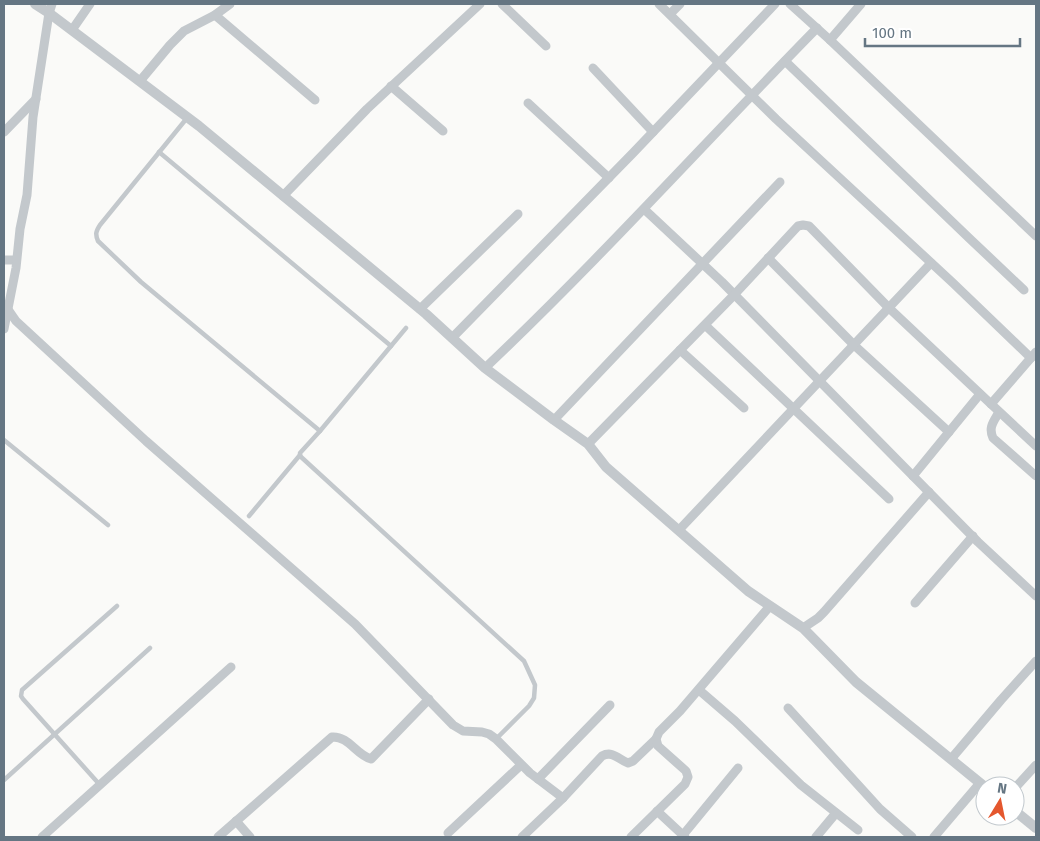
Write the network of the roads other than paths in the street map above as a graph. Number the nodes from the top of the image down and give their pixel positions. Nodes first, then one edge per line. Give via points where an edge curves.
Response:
1 (35, 4) edge
2 (90, 4) edge
3 (230, 4) edge
4 (480, 4) edge
5 (502, 4) edge
6 (659, 4) edge
7 (680, 4) edge
8 (775, 4) edge
9 (790, 4) edge
10 (860, 4) edge
11 (51, 8) edge
12 (670, 14) junction
13 (214, 16) junction
14 (817, 28) junction
15 (72, 30) junction
16 (830, 40) junction
17 (546, 46) dead end
18 (785, 61) junction
19 (719, 63) junction
20 (593, 68) dead end
21 (140, 81) junction
22 (391, 86) junction
23 (752, 95) junction
24 (36, 98) junction
25 (315, 100) dead end
26 (528, 103) dead end
27 (188, 117) junction
28 (443, 131) dead end
29 (4, 132) edge
30 (653, 132) junction
31 (159, 152) junction
32 (609, 178) junction
33 (780, 182) dead end
34 (283, 196) junction
35 (644, 209) junction
36 (518, 214) dead end
37 (1036, 236) edge
38 (768, 258) junction
39 (4, 260) edge
40 (16, 260) junction
41 (931, 263) junction
42 (702, 264) junction
43 (1024, 290) dead end
44 (734, 295) junction
45 (7, 308) junction
46 (889, 308) junction
47 (420, 309) junction
48 (705, 325) junction
49 (406, 328) dead end
50 (4, 329) edge
51 (452, 338) junction
52 (854, 345) junction
53 (391, 346) junction
54 (680, 350) junction
55 (1034, 355) edge
56 (485, 368) junction
57 (820, 381) junction
58 (980, 394) junction
59 (990, 404) junction
60 (744, 408) dead end
61 (794, 409) junction
62 (999, 412) junction
63 (554, 420) junction
64 (320, 431) junction
65 (949, 432) junction
66 (4, 440) edge
67 (588, 444) junction
68 (1036, 446) edge
69 (300, 455) junction
70 (913, 476) junction
71 (1036, 476) edge
72 (929, 492) junction
73 (889, 499) dead end
74 (249, 516) dead end
75 (108, 525) dead end
76 (678, 530) junction
77 (972, 536) junction
78 (1036, 596) edge
79 (915, 603) dead end
80 (117, 606) dead end
81 (770, 606) junction
82 (803, 628) junction
83 (150, 648) dead end
84 (1036, 661) edge
85 (231, 668) dead end
86 (699, 690) junction
87 (429, 699) junction
88 (610, 705) dead end
89 (788, 708) dead end
90 (55, 734) junction
91 (496, 739) junction
92 (656, 740) junction
93 (951, 759) junction
94 (521, 765) junction
95 (1036, 765) edge
96 (738, 768) dead end
97 (1025, 777) edge
98 (975, 779) edge
99 (4, 780) edge
100 (538, 780) junction
101 (100, 785) junction
102 (975, 793) edge
103 (563, 798) junction
104 (657, 812) junction
105 (836, 812) junction
106 (1025, 819) edge
107 (236, 821) junction
108 (1036, 828) edge
109 (858, 830) dead end
110 (448, 833) dead end
111 (635, 836) edge
112 (684, 836) edge
113 (42, 837) edge
114 (218, 837) edge
115 (250, 837) edge
116 (522, 837) edge
117 (816, 837) edge
118 (912, 837) edge
119 (934, 837) edge

1 - 11 street
2 - 15 street
3 - 13 street
4 - 22 street
5 - 17 street
6 - 12 street
7 - 12 street
8 - 19 street
9 - 14 street
10 - 16 street
11 - 15 street
11 - 24 street
12 - 19 street
13 - 21 street via 184,31
13 - 25 street
14 - 16 street
14 - 18 street
15 - 21 street
16 - 37 street
18 - 23 street
18 - 43 street
19 - 23 street
19 - 30 street
20 - 30 street
21 - 27 street
22 - 28 street
22 - 34 street
23 - 35 street
23 - 41 street
24 - 29 street
24 - 40 street via 27,195
26 - 32 street
27 - 31 lane
27 - 34 street
30 - 32 street
31 - 53 lane
31 - 64 lane via 100,225 95,235 98,241 141,282
32 - 51 street
33 - 42 street
34 - 47 street
35 - 42 street
35 - 56 street
36 - 47 street
38 - 44 street
38 - 46 street via 798,226 809,226
38 - 52 street
39 - 40 street
40 - 45 street
41 - 46 street
41 - 55 street
42 - 44 street
42 - 63 street
44 - 48 street
44 - 57 street
45 - 50 street
45 - 87 street via 22,327 146,441 355,624
46 - 52 street
46 - 58 street
47 - 51 street
48 - 54 street
48 - 61 street
49 - 53 lane
51 - 56 street
52 - 57 street
52 - 65 street
53 - 64 lane
54 - 60 street
54 - 67 street
55 - 59 street
56 - 63 street
57 - 61 street
57 - 70 street
58 - 59 street
58 - 65 street
59 - 62 street
61 - 73 street
61 - 76 street
62 - 68 street
62 - 71 street via 990,430 993,438
63 - 67 street
64 - 69 lane
65 - 70 street
66 - 75 lane
67 - 76 street via 606,467
69 - 74 lane
69 - 91 lane via 524,661 535,685 534,698
70 - 72 street
72 - 77 street
72 - 82 street via 824,612
76 - 81 street
77 - 78 street
77 - 79 street
80 - 90 lane via 22,690 23,699
81 - 82 street
81 - 86 street
82 - 93 street via 856,682
83 - 90 lane
84 - 93 street
85 - 101 street
86 - 92 street via 659,732
86 - 105 street
87 - 91 street via 453,725 489,734
87 - 107 street via 371,759 341,738 332,737
88 - 100 street
89 - 118 street via 880,809
90 - 99 lane
90 - 101 lane
91 - 94 street
92 - 103 street via 628,763 613,754 602,756
92 - 104 street via 688,777
93 - 98 street
94 - 100 street
94 - 110 street
95 - 97 street
96 - 112 street
100 - 103 street
101 - 113 street
102 - 119 street
103 - 116 street
104 - 111 street
104 - 112 street
105 - 109 street
105 - 117 street
106 - 108 street
107 - 114 street
107 - 115 street

